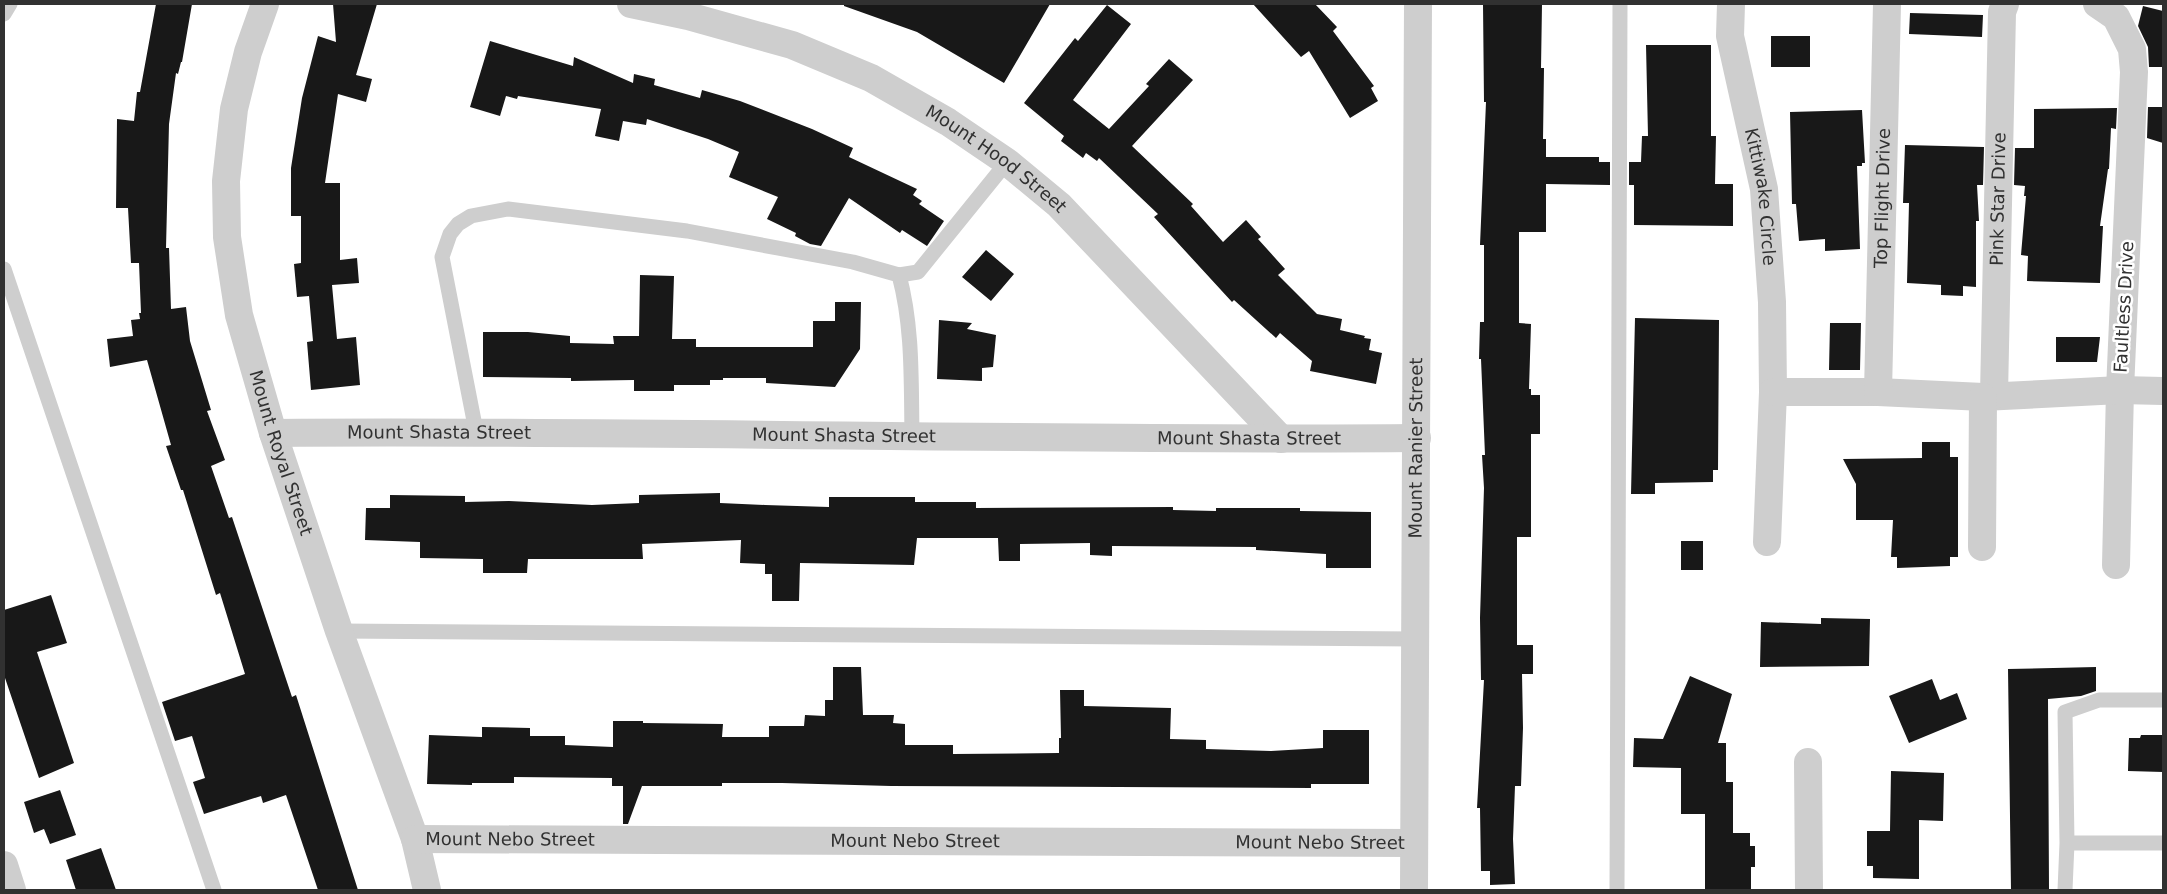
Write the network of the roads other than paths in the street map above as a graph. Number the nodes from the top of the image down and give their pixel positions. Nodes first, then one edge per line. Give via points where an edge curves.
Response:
1 (10, 4) edge
2 (265, 4) edge
3 (631, 4) edge
4 (1620, 4) edge
5 (1731, 4) edge
6 (1887, 4) edge
7 (2005, 4) edge
8 (2097, 4) edge
9 (1415, 7) edge
10 (4, 14) edge
11 (1007, 162) junction
12 (4, 268) edge
13 (899, 275) junction
14 (2120, 390) junction
15 (2163, 391) edge
16 (1773, 392) junction
17 (1878, 392) junction
18 (1989, 396) junction
19 (476, 431) junction
20 (272, 433) junction
21 (912, 435) junction
22 (1417, 438) junction
23 (1281, 439) junction
24 (1767, 542) dead end
25 (1982, 547) dead end
26 (2116, 564) dead end
27 (339, 631) junction
28 (1416, 639) junction
29 (2163, 700) edge
30 (1808, 762) dead end
31 (415, 839) junction
32 (1414, 843) junction
33 (2067, 843) junction
34 (2163, 843) edge
35 (4, 865) edge
36 (12, 890) edge
37 (214, 890) edge
38 (427, 890) edge
39 (1414, 890) edge
40 (1617, 890) edge
41 (1809, 890) edge
42 (2065, 890) edge

1 - 10 lane
2 - 20 street, Mount Royal Street via 248,52 234,109 226,181 227,237 238,315
3 - 11 street, Mount Hood Street via 792,45 871,78 948,122
4 - 40 lane
5 - 16 street, Kittiwake Circle via 1730,36 1764,188 1772,302
6 - 17 street, Top Flight Drive
7 - 18 street, Pink Star Drive via 2002,12
8 - 14 street, Faultless Drive via 2116,18 2132,49 2134,72
9 - 22 street, Mount Ranier Street
11 - 13 lane via 918,272
11 - 23 street, Mount Hood Street via 1059,205
12 - 37 lane
13 - 19 lane via 853,262 687,231 508,209 471,216 450,234 442,257
13 - 21 lane via 910,334
14 - 15 street
14 - 18 street
14 - 26 street, Faultless Drive
16 - 17 street
16 - 24 street, Kittiwake Circle
17 - 18 street
18 - 25 street, Pink Star Drive
19 - 20 street, Mount Shasta Street
19 - 21 street, Mount Shasta Street
20 - 27 street, Mount Royal Street
21 - 23 street, Mount Shasta Street
22 - 23 street, Mount Shasta Street
22 - 28 street, Mount Ranier Street
27 - 28 lane
27 - 31 street, Mount Royal Street
28 - 32 street, Mount Ranier Street
29 - 33 lane via 2099,700 2065,712
30 - 41 street
31 - 32 street, Mount Nebo Street
31 - 38 street, Mount Royal Street
32 - 39 street, Mount Ranier Street
33 - 34 lane
33 - 42 lane
35 - 36 street

